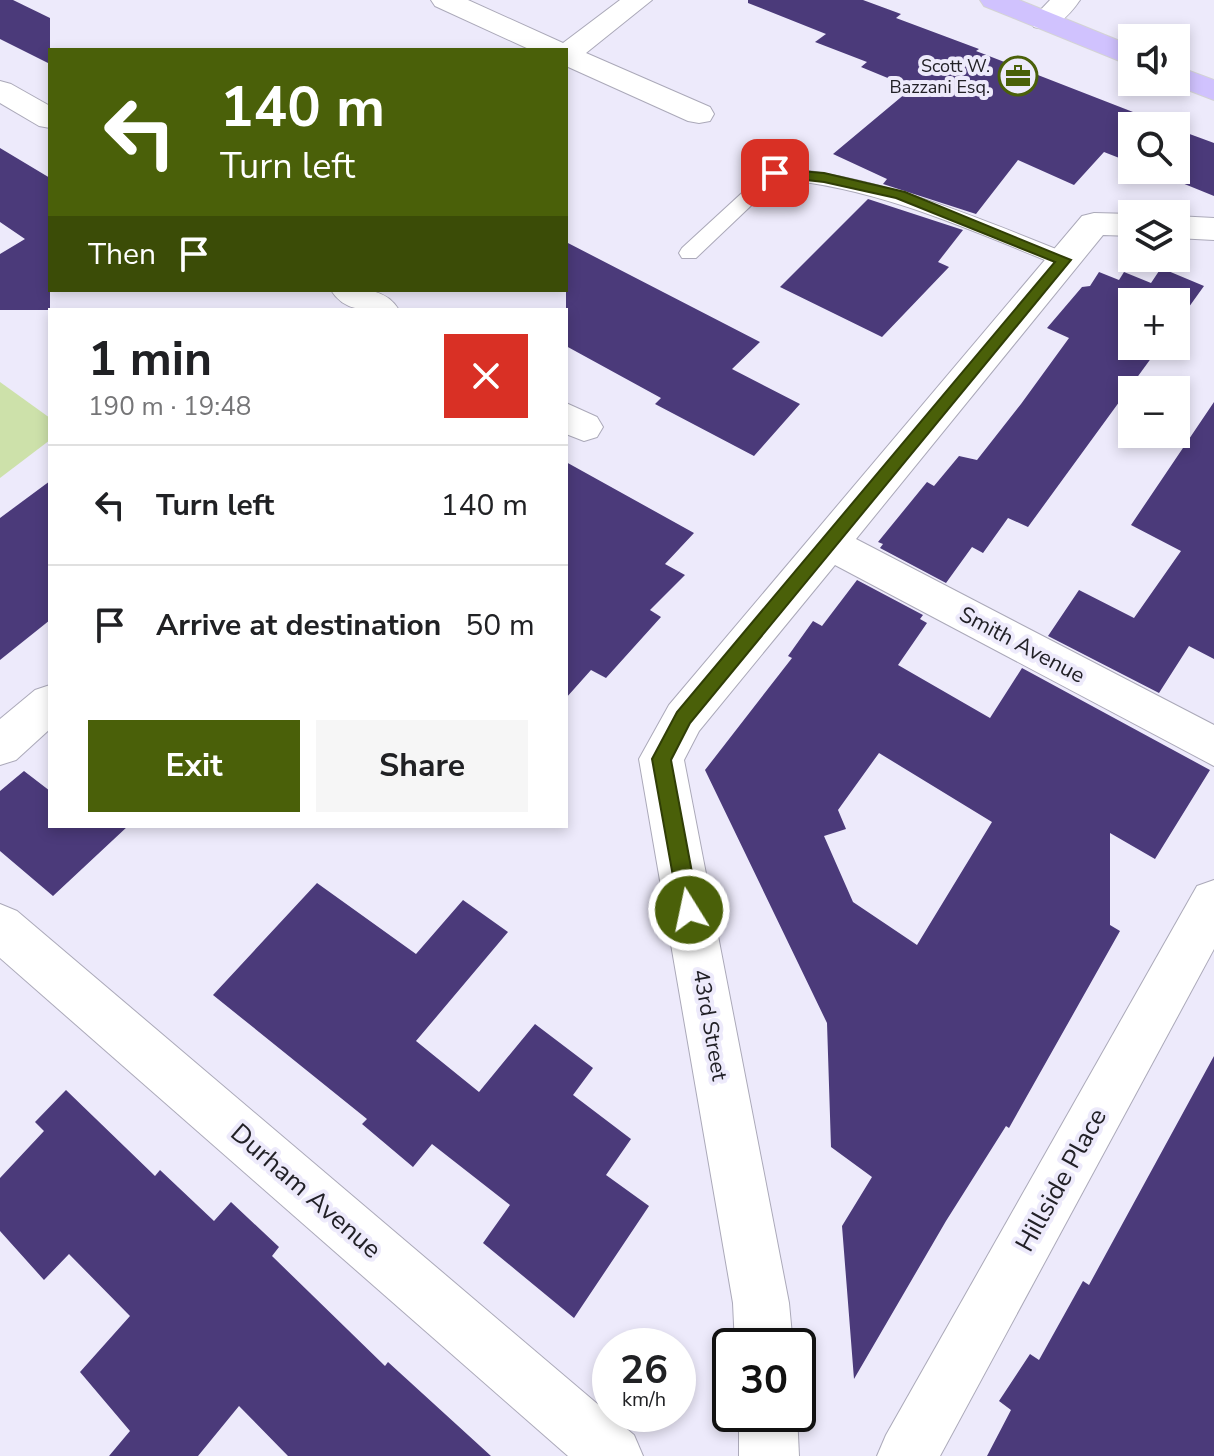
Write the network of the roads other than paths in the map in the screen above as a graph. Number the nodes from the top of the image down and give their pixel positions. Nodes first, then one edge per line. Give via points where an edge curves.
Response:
1 (445, 0) edge
2 (638, 0) edge
3 (994, 0) edge
4 (1066, 0) edge
5 (1044, 21) junction
6 (551, 48) edge
7 (1118, 51) edge
8 (568, 52) edge
9 (568, 55) edge
10 (1190, 81) edge
11 (0, 90) edge
12 (1214, 91) edge
13 (699, 114) dead end
14 (48, 118) edge
15 (1118, 225) edge
16 (1190, 228) edge
17 (1214, 229) edge
18 (689, 253) dead end
19 (1064, 260) junction
20 (351, 292) edge
21 (379, 308) edge
22 (829, 543) junction
23 (48, 705) edge
24 (0, 746) edge
25 (1214, 747) edge
26 (1214, 902) edge
27 (0, 927) edge
28 (763, 1328) edge
29 (768, 1432) edge
30 (613, 1456) edge
31 (769, 1456) edge
32 (907, 1456) edge

1 - 6 street
2 - 8 street
3 - 5 main road
4 - 5 street
5 - 7 main road
9 - 13 street
10 - 12 main road
11 - 14 street
15 - 19 street, 43rd Street via 1094,224
16 - 17 street
18 - 19 lane via 775,173 824,177 900,195
19 - 22 street, 43rd Street
20 - 21 street
22 - 25 street, Smith Avenue
22 - 28 street, 43rd Street via 684,718 661,759
23 - 24 street
26 - 32 street, Hillside Place
27 - 30 street, Durham Avenue
29 - 31 street

